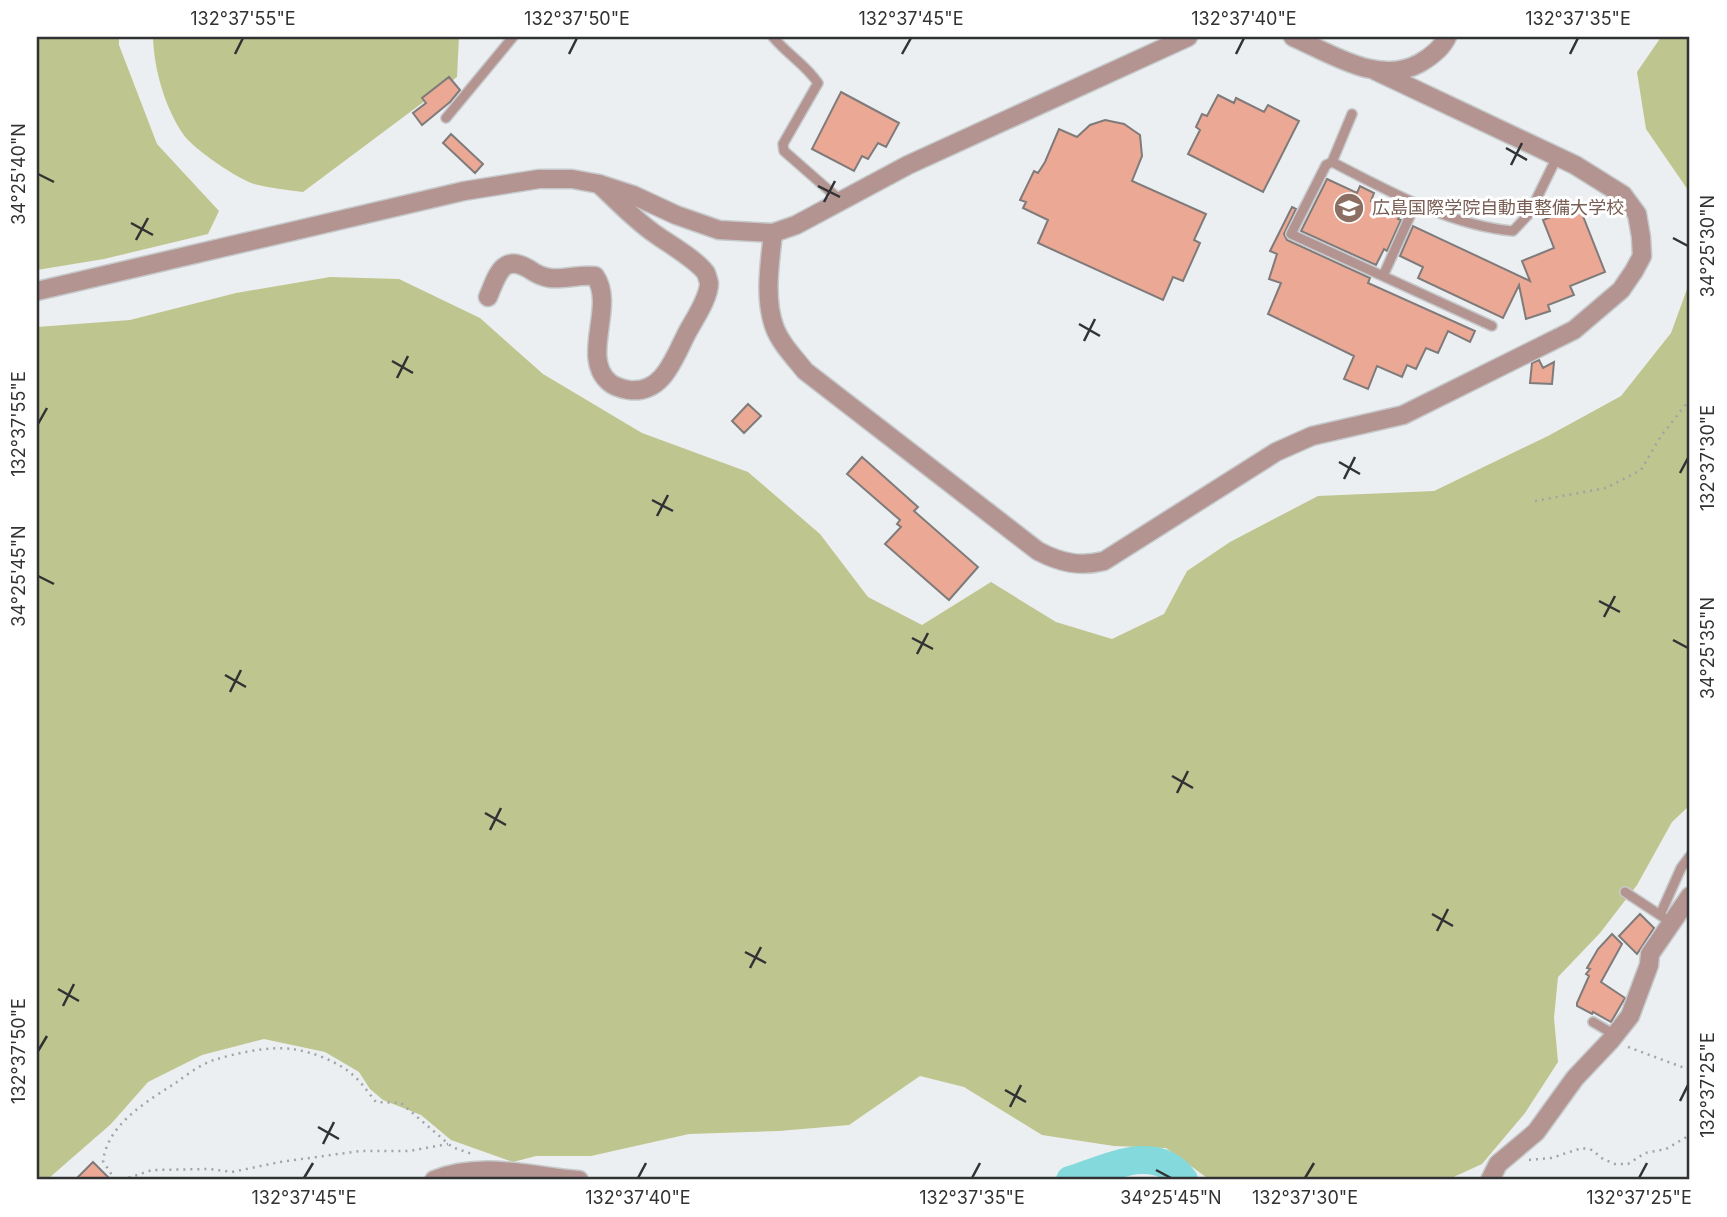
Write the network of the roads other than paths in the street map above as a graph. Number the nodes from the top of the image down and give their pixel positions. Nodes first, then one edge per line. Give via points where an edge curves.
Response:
1 (513, 37) edge
2 (772, 37) edge
3 (1188, 37) edge
4 (1293, 37) edge
5 (1447, 37) edge
6 (1376, 71) junction
7 (1352, 114) dead end
8 (446, 118) dead end
9 (1557, 157) junction
10 (1332, 162) junction
11 (599, 184) junction
12 (840, 201) junction
13 (1415, 205) junction
14 (773, 233) junction
15 (1382, 276) junction
16 (37, 291) edge
17 (488, 297) dead end
18 (1492, 326) dead end
19 (1690, 856) edge
20 (1625, 892) dead end
21 (1690, 896) edge
22 (1665, 918) junction
23 (1593, 1022) dead end
24 (1613, 1037) junction
25 (434, 1180) edge
26 (579, 1180) edge
27 (1490, 1180) edge

1 - 8 lane
2 - 12 lane via 818,83 783,144 784,151
3 - 12 street via 908,165
4 - 6 street
5 - 6 street via 1431,57 1412,67
6 - 9 street
7 - 10 lane
9 - 13 lane via 1529,214 1513,231
9 - 14 street via 1623,195 1637,214 1642,256 1601,309 1574,330 1403,415 1312,436 1276,452 1104,562 1084,566 1054,560 1038,551 805,371 774,325 769,267
10 - 13 lane
10 - 15 lane via 1326,165 1292,234
11 - 14 street via 719,230
11 - 16 street via 539,179 464,191
11 - 17 street via 650,231 706,273 709,283 657,383 643,391 625,389 609,383 599,366 603,299 595,276 549,278 510,263 501,268
12 - 14 street
13 - 15 lane
15 - 18 lane
19 - 22 lane via 1681,868
20 - 22 lane
21 - 22 street
22 - 24 street via 1630,1016
23 - 24 lane
24 - 27 street via 1575,1078 1536,1132 1501,1161
25 - 26 street via 473,1170 497,1170

